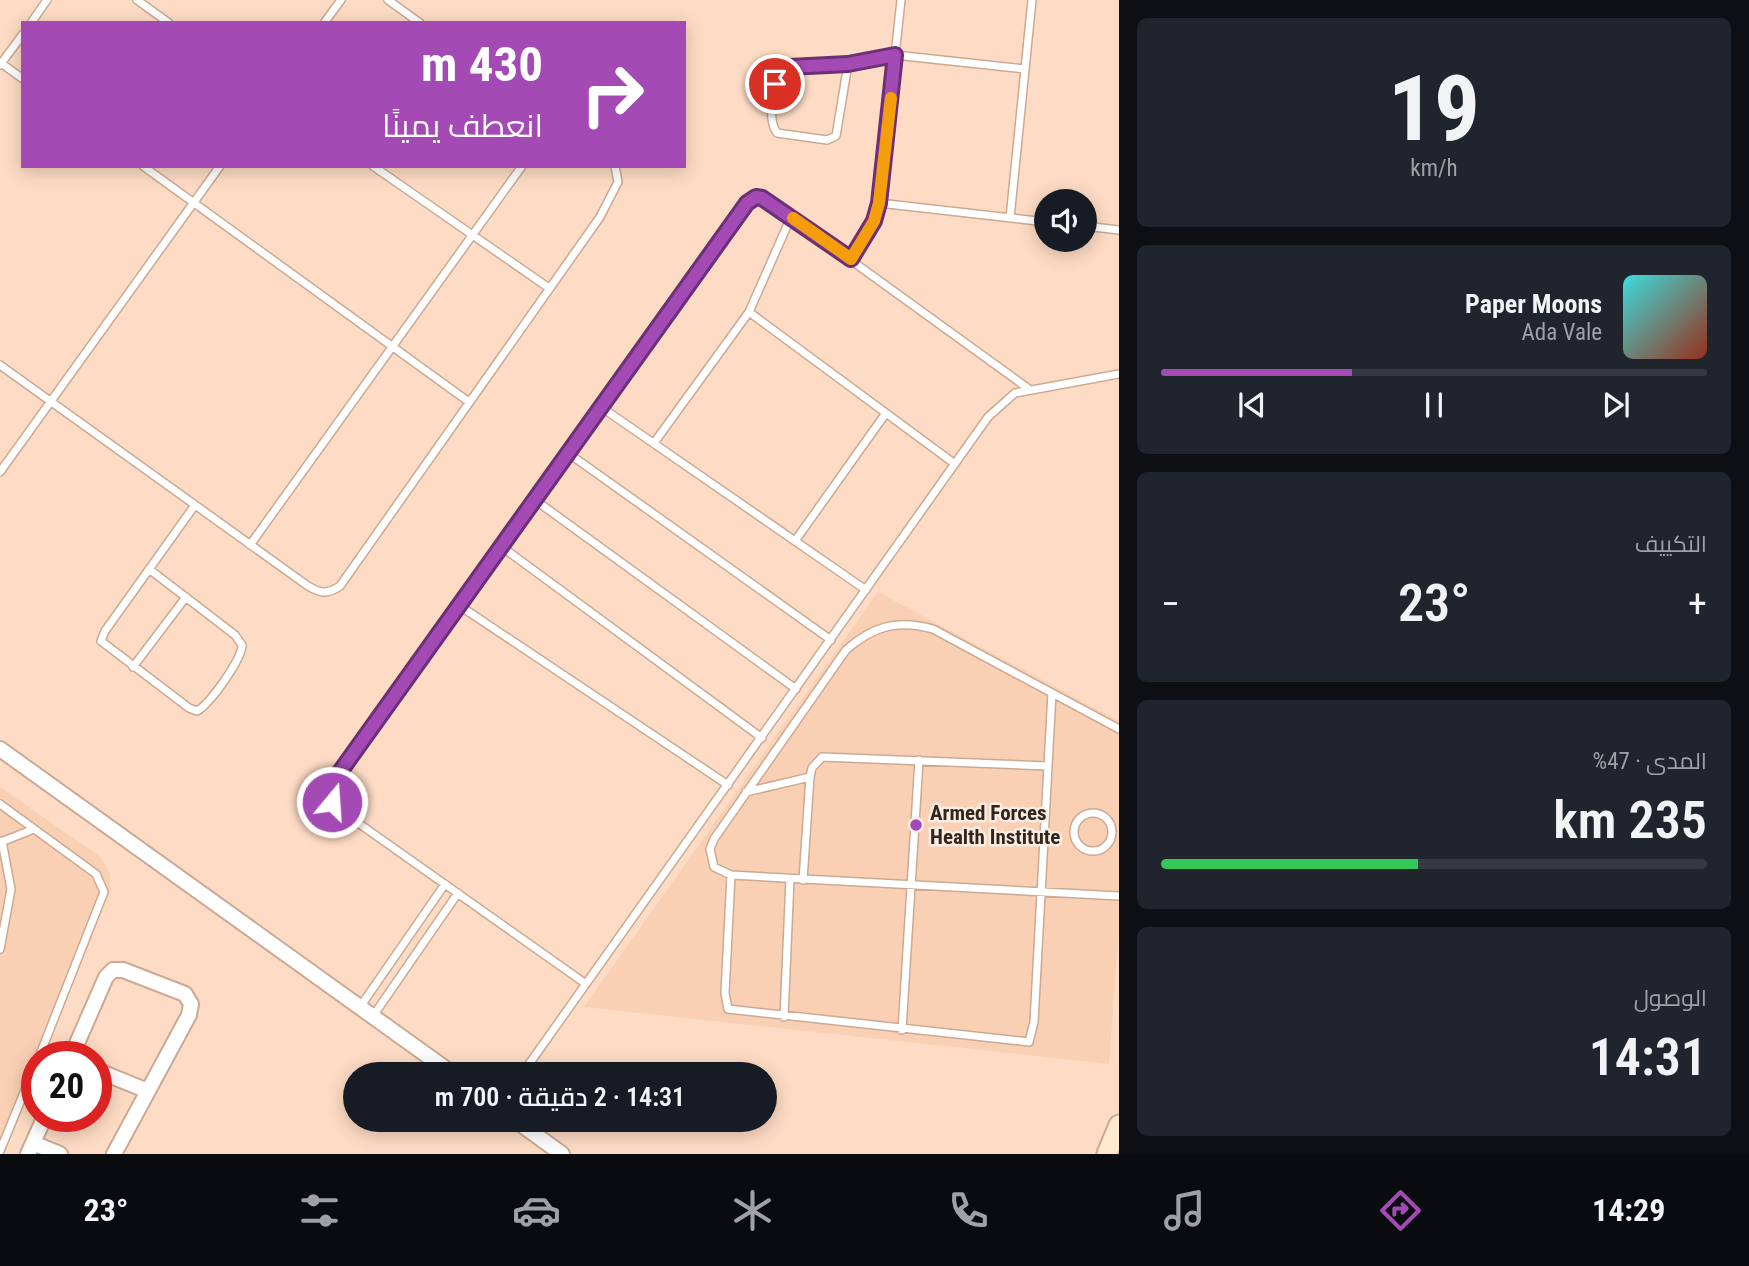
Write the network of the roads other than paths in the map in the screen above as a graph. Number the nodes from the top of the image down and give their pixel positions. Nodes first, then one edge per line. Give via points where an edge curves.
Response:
1 (47, 0) edge
2 (137, 0) edge
3 (341, 0) edge
4 (388, 0) edge
5 (901, 0) edge
6 (1032, 0) edge
7 (32, 21) edge
8 (166, 21) edge
9 (325, 21) edge
10 (416, 21) edge
11 (21, 37) edge
12 (895, 55) junction
13 (1, 64) edge
14 (848, 64) junction
15 (1025, 69) junction
16 (21, 78) edge
17 (146, 168) edge
18 (219, 168) edge
19 (376, 168) edge
20 (521, 168) edge
21 (615, 168) edge
22 (194, 203) junction
23 (879, 203) junction
24 (791, 217) junction
25 (1010, 218) junction
26 (1034, 221) edge
27 (1097, 227) edge
28 (1119, 230) edge
29 (472, 235) junction
30 (851, 259) junction
31 (550, 288) junction
32 (749, 312) junction
33 (394, 345) junction
34 (0, 365) edge
35 (1119, 374) edge
36 (1029, 389) junction
37 (50, 401) junction
38 (469, 402) junction
39 (601, 407) junction
40 (886, 413) junction
41 (654, 443) junction
42 (568, 453) junction
43 (955, 464) junction
44 (0, 472) edge
45 (535, 500) junction
46 (195, 505) junction
47 (795, 541) junction
48 (250, 545) junction
49 (502, 547) junction
50 (149, 569) junction
51 (866, 590) junction
52 (186, 597) junction
53 (460, 606) junction
54 (831, 640) junction
55 (133, 667) junction
56 (796, 689) junction
57 (1052, 692) junction
58 (1119, 729) edge
59 (762, 737) junction
60 (0, 748) edge
61 (919, 760) junction
62 (1047, 766) junction
63 (810, 777) junction
64 (728, 785) junction
65 (746, 792) junction
66 (0, 804) edge
67 (34, 829) junction
68 (1115, 833) edge
69 (1, 842) edge
70 (731, 875) junction
71 (790, 879) junction
72 (803, 880) junction
73 (445, 884) junction
74 (911, 886) junction
75 (458, 893) junction
76 (1039, 893) junction
77 (1119, 896) edge
78 (0, 949) edge
79 (586, 984) junction
80 (359, 1007) junction
81 (373, 1017) junction
82 (784, 1017) junction
83 (902, 1030) junction
84 (45, 1041) edge
85 (78, 1041) edge
86 (436, 1062) edge
87 (531, 1062) edge
88 (112, 1076) edge
89 (148, 1091) junction
90 (21, 1100) edge
91 (1119, 1125) edge
92 (532, 1132) edge
93 (31, 1148) edge
94 (0, 1151) edge
95 (60, 1154) edge
96 (114, 1154) edge
97 (562, 1154) edge
98 (1107, 1154) edge

1 - 7 lane
2 - 8 lane
3 - 9 lane
4 - 10 lane
5 - 12 lane
6 - 15 lane
11 - 13 lane
12 - 14 lane
12 - 15 lane
12 - 23 lane
13 - 16 lane
14 - 14 lane via 782,69 775,84 773,123 777,133 836,136
15 - 25 lane
17 - 22 lane
18 - 22 lane
19 - 29 lane
20 - 29 lane
21 - 31 lane via 618,182 612,197
22 - 33 lane
22 - 37 lane
23 - 25 lane
23 - 30 lane via 874,221
24 - 30 lane
24 - 32 lane
24 - 39 lane via 762,198 747,203
25 - 26 lane
27 - 28 lane
29 - 31 lane
29 - 33 lane
30 - 36 lane
31 - 38 lane
32 - 40 lane
32 - 41 lane
33 - 38 lane
33 - 48 lane
34 - 37 lane
35 - 36 lane
36 - 43 lane via 1002,402
37 - 44 lane
37 - 46 lane
38 - 48 lane via 340,586 330,593 318,592
39 - 41 lane
39 - 42 lane
40 - 43 lane
40 - 47 lane
41 - 47 lane
42 - 45 lane
42 - 54 lane
43 - 51 lane
45 - 49 lane
45 - 56 lane
46 - 48 lane
46 - 50 lane
47 - 51 lane
49 - 53 lane
49 - 59 lane
50 - 52 lane
50 - 55 lane via 102,637 103,644
51 - 54 lane
52 - 55 lane
52 - 55 lane via 236,635 242,645 213,696 203,708 192,710
53 - 64 lane
53 - 73 lane via 337,776 330,794 337,808
54 - 56 lane
56 - 59 lane
57 - 58 lane
57 - 62 lane
57 - 65 lane via 933,629 883,625 846,650
59 - 64 lane
60 - 80 street
61 - 62 lane
61 - 63 lane via 822,757
61 - 74 lane
62 - 76 lane
63 - 65 lane
63 - 72 lane
64 - 79 lane
65 - 70 lane via 710,849 714,867
66 - 67 lane
67 - 69 lane
67 - 84 lane via 96,874 104,892
68 - 68 lane via 1107,819 1094,813 1080,817 1074,830 1079,844 1091,850 1105,846
69 - 78 lane via 11,889
70 - 71 lane
70 - 82 lane via 724,1003 734,1012
71 - 72 lane
71 - 82 lane
72 - 74 lane
73 - 75 lane
73 - 80 lane
74 - 76 lane
74 - 83 lane
75 - 79 lane
75 - 81 lane
76 - 77 lane
76 - 83 lane via 1034,1023 1029,1042
79 - 87 lane
80 - 81 street
81 - 86 street
82 - 83 lane
85 - 89 street via 113,970 185,994 191,1004 189,1015
88 - 89 street
89 - 96 street
90 - 94 lane
91 - 98 main road
92 - 97 street
93 - 95 street

